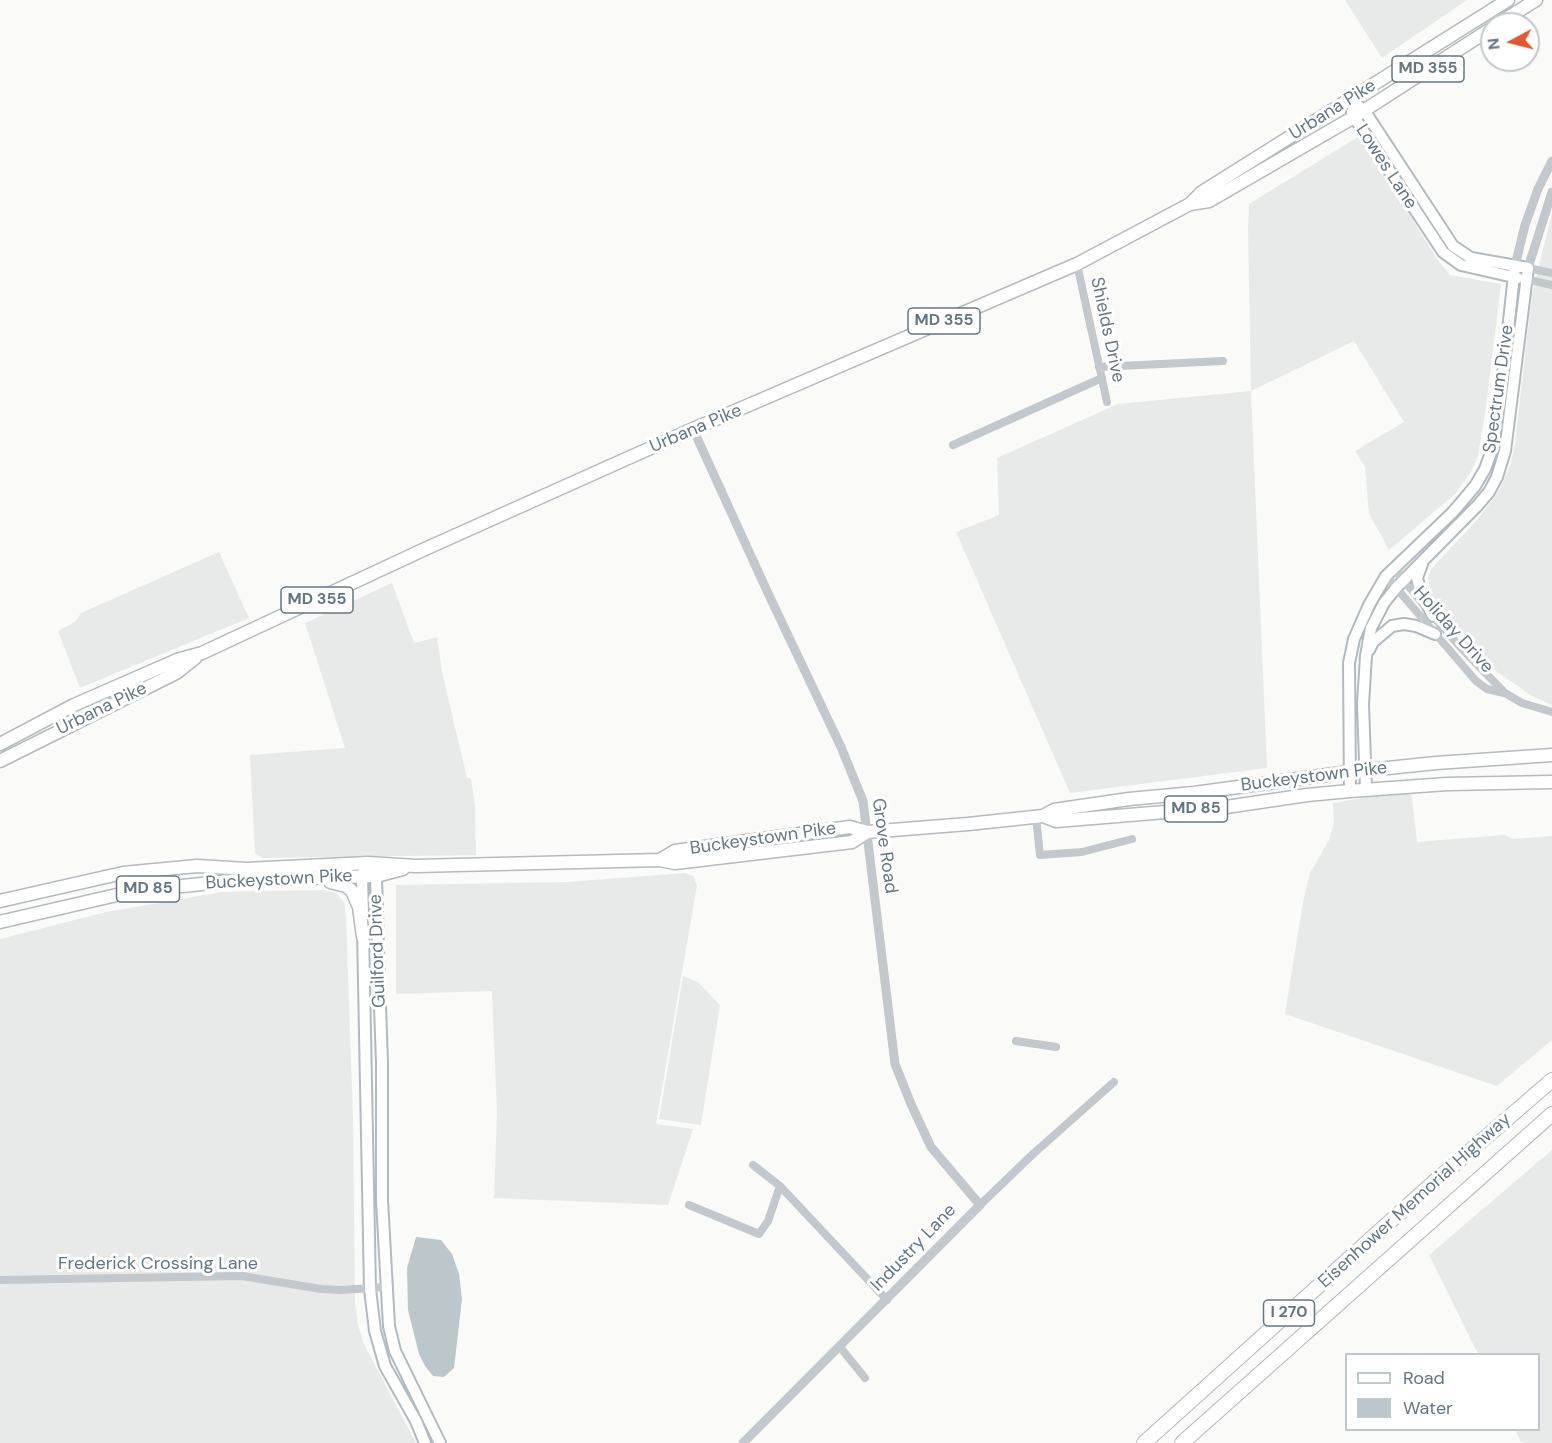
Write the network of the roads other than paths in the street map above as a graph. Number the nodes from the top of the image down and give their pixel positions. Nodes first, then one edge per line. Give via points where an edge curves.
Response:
1 (1508, 0) edge
2 (1536, 0) edge
3 (1517, 12) edge
4 (1480, 36) edge
5 (1350, 100) junction
6 (1364, 110) junction
7 (1354, 117) junction
8 (1552, 161) edge
9 (1552, 192) edge
10 (1190, 204) junction
11 (1077, 264) junction
12 (1514, 271) junction
13 (1552, 273) edge
14 (1527, 274) junction
15 (1552, 285) edge
16 (1222, 362) dead end
17 (1099, 367) junction
18 (1102, 378) junction
19 (1107, 402) dead end
20 (693, 429) junction
21 (953, 445) dead end
22 (1424, 560) junction
23 (1390, 572) junction
24 (1400, 584) junction
25 (1433, 616) junction
26 (1435, 634) junction
27 (202, 653) junction
28 (1366, 656) junction
29 (1505, 693) junction
30 (1552, 712) edge
31 (0, 744) edge
32 (1552, 755) edge
33 (0, 761) edge
34 (1365, 770) junction
35 (1349, 772) junction
36 (1552, 782) edge
37 (1366, 790) junction
38 (1350, 791) junction
39 (1039, 817) junction
40 (867, 832) junction
41 (1132, 839) dead end
42 (368, 863) junction
43 (416, 866) junction
44 (362, 876) junction
45 (376, 876) junction
46 (299, 878) junction
47 (0, 901) edge
48 (0, 922) edge
49 (363, 937) junction
50 (1016, 1041) dead end
51 (1056, 1047) dead end
52 (1552, 1080) edge
53 (1114, 1082) dead end
54 (1552, 1114) edge
55 (753, 1165) dead end
56 (780, 1186) junction
57 (981, 1204) junction
58 (689, 1205) dead end
59 (0, 1280) edge
60 (387, 1287) junction
61 (370, 1289) junction
62 (887, 1300) junction
63 (840, 1347) junction
64 (865, 1378) dead end
65 (426, 1443) edge
66 (440, 1443) edge
67 (743, 1443) edge
68 (1144, 1443) edge
69 (1182, 1443) edge

1 - 5 main road, Urbana Pike / MD 355
2 - 3 main road
4 - 6 main road, Urbana Pike / MD 355
5 - 6 main road, Lowes Lane
5 - 7 main road, Lowes Lane
5 - 10 main road, Urbana Pike / MD 355 via 1202,192
6 - 7 main road, Urbana Pike / MD 355
6 - 12 main road, Lowes Lane via 1453,246 1472,258
7 - 10 main road, Urbana Pike / MD 355 via 1209,201
7 - 12 main road, Lowes Lane via 1443,252 1461,265
8 - 12 street, Spectrum Drive via 1525,225
9 - 14 street, Spectrum Drive
10 - 11 main road, Urbana Pike / MD 355
11 - 17 street, Shields Drive
11 - 20 main road, Urbana Pike / MD 355
12 - 14 main road, Lowes Lane
12 - 23 main road, Spectrum Drive via 1501,394 1485,469 1453,512
13 - 14 street, Lowes Lane
14 - 15 street, Lowes Lane
14 - 22 main road, Spectrum Drive via 1505,451 1497,477 1478,506
16 - 17 street
17 - 18 street, Shields Drive
18 - 19 street, Shields Drive
18 - 21 street
20 - 27 main road, Urbana Pike / MD 355
20 - 40 street, Grove Road via 844,753 863,801
22 - 24 main road, Spectrum Drive
22 - 25 main road via 1417,578
23 - 24 street, Holiday Drive
23 - 35 main road, Spectrum Drive via 1369,604 1349,663
24 - 25 street, Holiday Drive
24 - 26 street, Holiday Drive
24 - 28 main road, Spectrum Drive via 1371,628
25 - 29 street, Holiday Drive
26 - 28 main road via 1416,626 1392,626 1373,642
26 - 29 street, Holiday Drive via 1476,681 1487,689
27 - 31 main road, Urbana Pike / MD 355 via 74,705
27 - 33 main road, Urbana Pike / MD 355 via 176,673
28 - 34 main road, Spectrum Drive
29 - 30 street, Holiday Drive
32 - 34 main road, Buckeystown Pike / MD 85
34 - 35 main road, Buckeystown Pike / MD 85
34 - 37 main road, Spectrum Drive
35 - 38 main road, Spectrum Drive
35 - 39 main road, Buckeystown Pike / MD 85 via 1129,799 1054,810
36 - 37 main road, Buckeystown Pike / MD 85
37 - 38 main road, Buckeystown Pike / MD 85
38 - 39 main road, Buckeystown Pike / MD 85 via 1226,807 1056,821
39 - 40 main road, Buckeystown Pike / MD 85
39 - 41 street via 1040,855 1082,852
40 - 43 main road, Buckeystown Pike / MD 85 via 850,828 675,851 660,860
40 - 57 street, Grove Road via 895,1064 932,1147
42 - 43 main road, Buckeystown Pike / MD 85
42 - 44 main road, Guilford Drive
42 - 45 main road, Guilford Drive
42 - 47 main road, Buckeystown Pike / MD 85 via 197,866 123,873
43 - 45 main road, Buckeystown Pike / MD 85
44 - 45 main road, Buckeystown Pike / MD 85
44 - 46 main road, Buckeystown Pike / MD 85
44 - 49 main road, Guilford Drive
45 - 60 main road, Guilford Drive
46 - 48 main road, Buckeystown Pike / MD 85 via 134,891
46 - 49 main road via 346,885 359,907
49 - 61 main road, Guilford Drive
50 - 51 street
52 - 68 highway, Eisenhower Memorial Highway / I 270
53 - 57 street, Industry Lane
54 - 69 highway, Eisenhower Memorial Highway / I 270
55 - 56 street
56 - 58 street via 768,1221 759,1234
56 - 62 street
57 - 62 street, Industry Lane
59 - 61 street, Frederick Crossing Lane via 242,1276 321,1289
60 - 61 street, Frederick Crossing Lane
60 - 66 main road, Guilford Drive via 395,1351
61 - 65 main road, Guilford Drive via 385,1366
62 - 63 street, Industry Lane
63 - 64 street
63 - 67 street, Industry Lane

